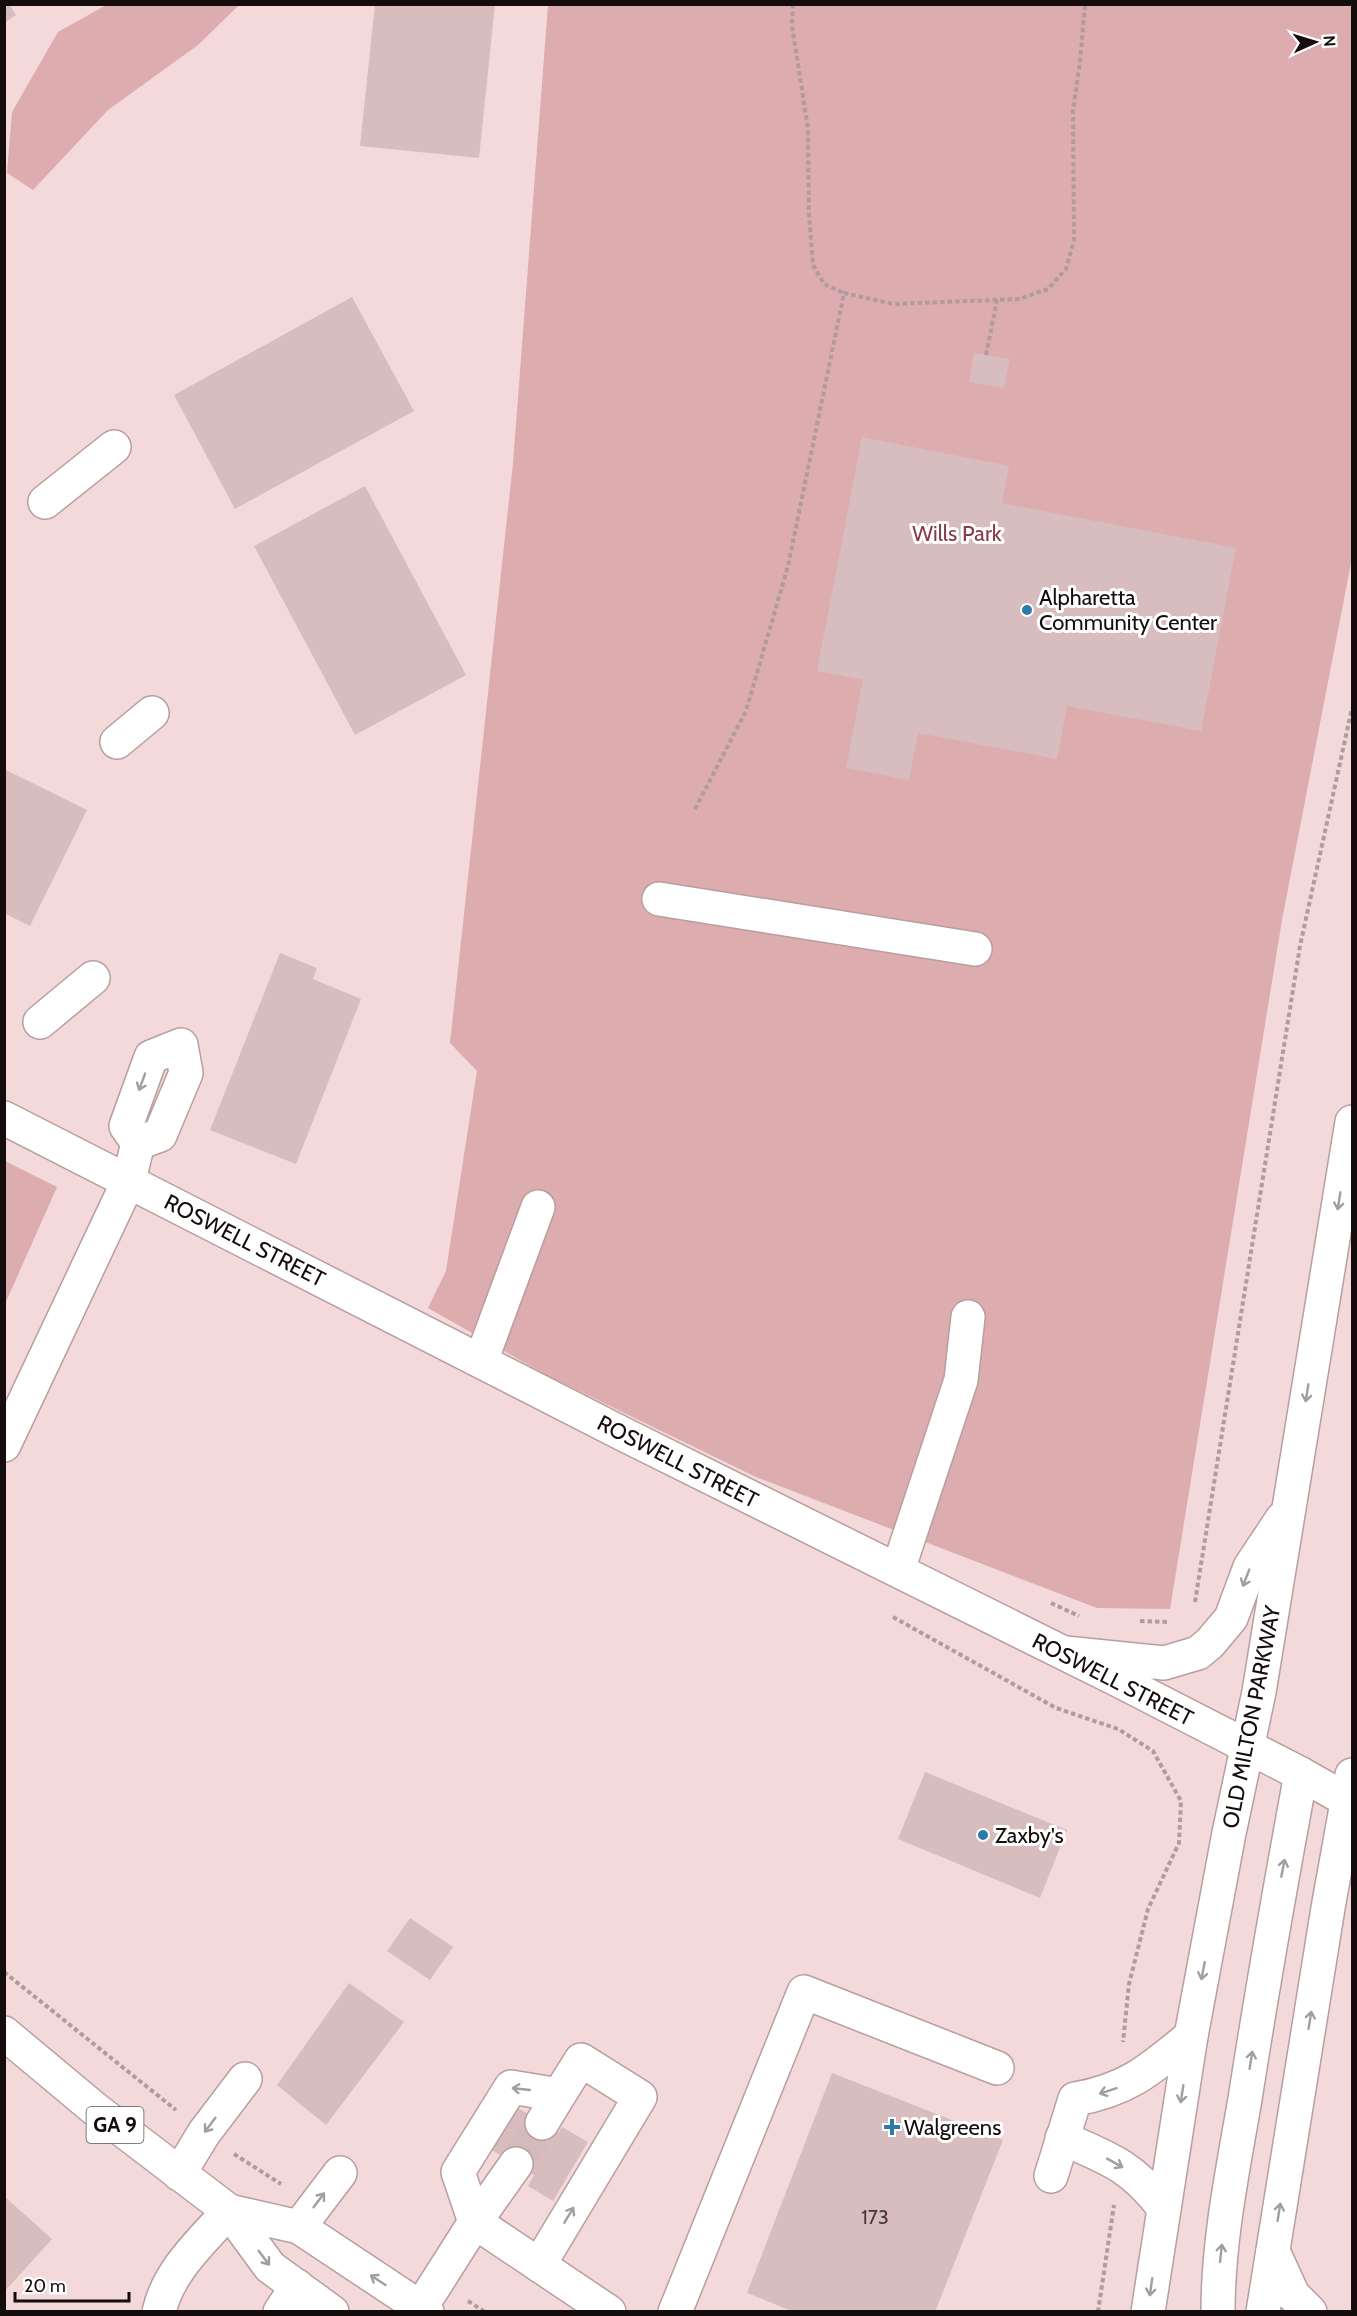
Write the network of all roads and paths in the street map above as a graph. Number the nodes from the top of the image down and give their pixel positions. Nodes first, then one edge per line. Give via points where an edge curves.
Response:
1 (793, 4) edge
2 (1085, 4) edge
3 (844, 293) junction
4 (997, 300) junction
5 (986, 355) dead end
6 (114, 447) dead end
7 (45, 502) dead end
8 (1353, 708) edge
9 (152, 713) dead end
10 (117, 742) dead end
11 (695, 809) dead end
12 (659, 899) dead end
13 (975, 949) dead end
14 (93, 978) dead end
15 (40, 1022) dead end
16 (4, 1118) edge
17 (1353, 1122) edge
18 (138, 1143) dead end
19 (129, 1180) junction
20 (538, 1207) dead end
21 (968, 1317) dead end
22 (481, 1361) junction
23 (4, 1444) edge
24 (1288, 1510) junction
25 (898, 1570) junction
26 (1046, 1601) dead end
27 (1193, 1611) dead end
28 (893, 1617) dead end
29 (1088, 1620) dead end
30 (1134, 1621) dead end
31 (1168, 1622) dead end
32 (1065, 1653) junction
33 (1247, 1747) junction
34 (1301, 1774) junction
35 (1351, 1793) edge
36 (1181, 1802) dead end
37 (4, 2033) edge
38 (1191, 2036) junction
39 (997, 2068) dead end
40 (245, 2079) dead end
41 (559, 2095) junction
42 (542, 2123) tunnel mouth
43 (1062, 2138) junction
44 (516, 2164) tunnel mouth
45 (340, 2173) dead end
46 (179, 2174) junction
47 (1051, 2176) dead end
48 (1163, 2207) junction
49 (229, 2211) junction
50 (475, 2222) junction
51 (299, 2228) junction
52 (1273, 2251) junction
53 (539, 2265) junction
54 (288, 2299) edge
55 (424, 2309) edge
56 (159, 2312) edge
57 (332, 2312) edge
58 (609, 2312) edge
59 (675, 2312) edge
60 (1148, 2312) edge
61 (1218, 2312) edge
62 (1263, 2312) edge
63 (1310, 2312) edge

1 - 3 path via 792,26 808,129 813,265 824,284
2 - 4 path via 1073,110 1074,240 1066,269 1048,290 1018,299
3 - 4 path via 893,304
3 - 11 path via 788,566 746,711
4 - 5 path
6 - 7 main road
8 - 27 path via 1300,946
9 - 10 main road
12 - 13 main road
14 - 15 main road
16 - 19 main road, ROSWELL STREET
17 -> 24 main road, OLD MILTON PARKWAY
18 - 19 main road
19 - 22 main road, ROSWELL STREET
19 - 23 main road
20 - 22 main road
21 - 25 main road via 961,1380
22 - 25 main road, ROSWELL STREET
24 -> 32 main road via 1250,1568 1231,1618 1198,1653 1164,1663
24 - 33 main road, OLD MILTON PARKWAY
25 - 32 main road, ROSWELL STREET
26 - 29 path
28 - 36 path via 1056,1708 1118,1729 1153,1751
30 - 31 path
32 - 33 main road, ROSWELL STREET
33 - 34 main road, ROSWELL STREET
33 -> 38 main road, OLD MILTON PARKWAY
34 - 35 main road, ROSWELL STREET
61 -> 34 main road via 1221,2252 1233,2168
52 -> 35 main road via 1328,1908
37 - 46 main road, GA 9
38 -> 43 main road via 1154,2067 1120,2087 1075,2098
38 -> 48 main road, OLD MILTON PARKWAY
39 - 59 main road via 804,1992
40 -> 46 main road
41 - 42 main road
41 -> 50 main road via 511,2087 458,2172
53 -> 41 main road via 640,2097 581,2061
43 - 47 main road
43 -> 48 main road via 1117,2162 1149,2187
44 - 50 main road
51 -> 45 main road
46 - 49 main road, GA 9
48 -> 60 main road, OLD MILTON PARKWAY
49 - 51 main road, GA 9
49 -> 54 main road, GA 9
49 - 56 main road via 180,2266
50 - 53 main road
50 - 55 main road
55 -> 51 main road, GA 9
52 - 62 main road
52 - 63 main road via 1293,2295
53 - 58 main road
54 - 57 main road, GA 9

